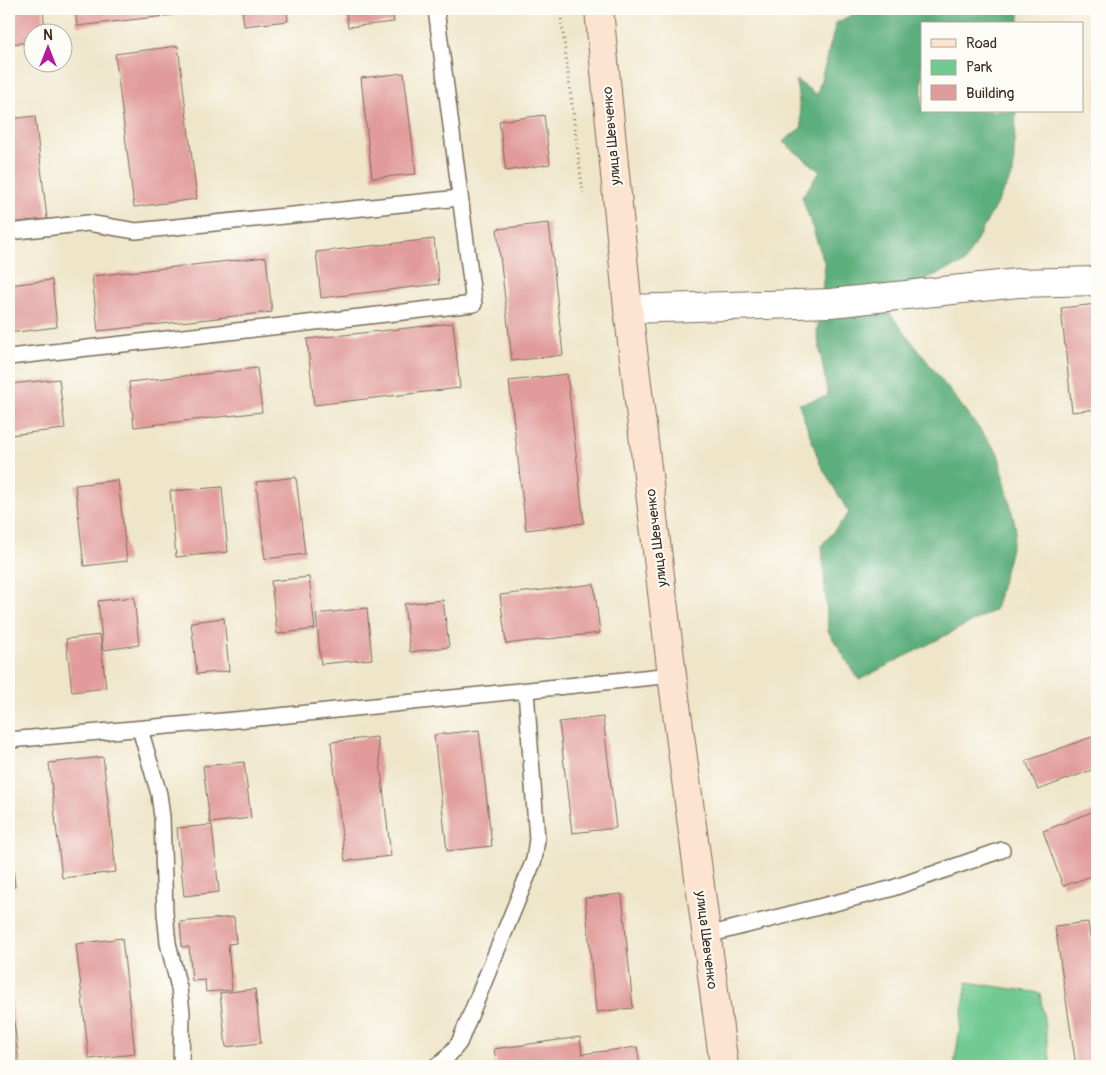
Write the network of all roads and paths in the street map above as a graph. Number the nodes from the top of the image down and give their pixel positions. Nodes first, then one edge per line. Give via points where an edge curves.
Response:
1 (436, 9) edge
2 (560, 9) edge
3 (600, 9) edge
4 (583, 193) dead end
5 (460, 198) junction
6 (9, 232) edge
7 (1097, 280) edge
8 (628, 309) junction
9 (9, 357) edge
10 (672, 675) junction
11 (526, 691) junction
12 (140, 729) junction
13 (9, 740) edge
14 (1002, 850) dead end
15 (707, 935) junction
16 (181, 1066) edge
17 (436, 1066) edge
18 (724, 1066) edge

1 - 5 lane
2 - 4 path
3 - 8 street, улица Шевченко
5 - 6 lane via 136,230 88,223
5 - 9 lane via 474,304
7 - 8 street via 1018,283 831,303
8 - 10 street, улица Шевченко
10 - 11 lane
10 - 15 street, улица Шевченко
11 - 12 lane
11 - 17 lane via 537,839 534,860 459,1043
12 - 13 lane
12 - 16 lane via 162,816 168,943 182,1012
14 - 15 lane via 890,889
15 - 18 street, улица Шевченко

